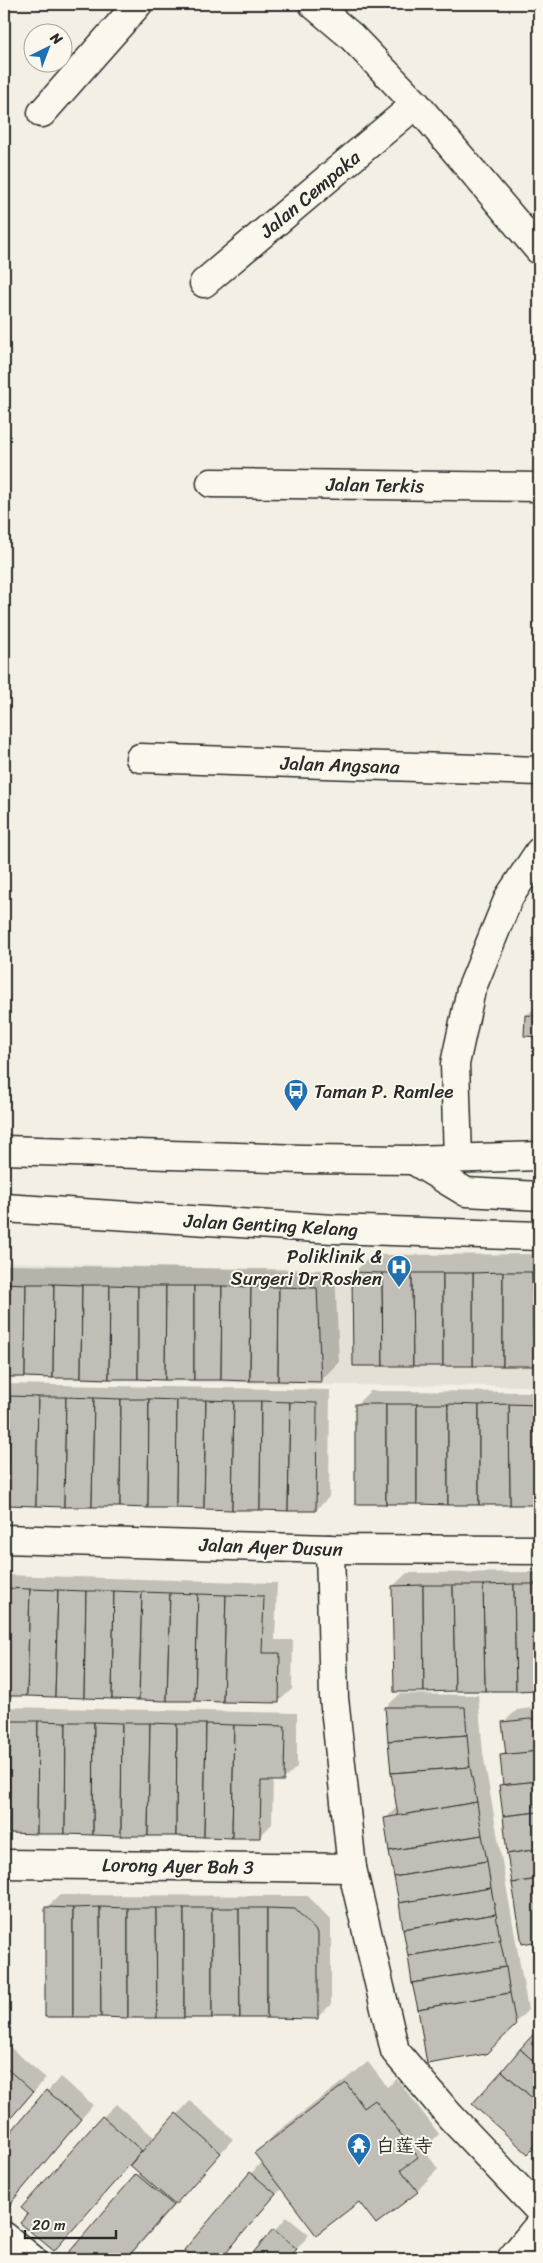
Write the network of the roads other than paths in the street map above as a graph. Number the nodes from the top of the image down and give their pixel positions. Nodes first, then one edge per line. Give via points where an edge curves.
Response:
1 (138, 4) edge
2 (313, 4) edge
3 (416, 104) junction
4 (42, 113) dead end
5 (539, 250) edge
6 (204, 283) dead end
7 (211, 483) dead end
8 (539, 487) edge
9 (140, 758) dead end
10 (539, 771) edge
11 (539, 852) edge
12 (4, 1150) edge
13 (539, 1156) edge
14 (458, 1158) junction
15 (413, 1160) junction
16 (539, 1196) edge
17 (4, 1208) edge
18 (539, 1236) edge
19 (4, 1539) edge
20 (330, 1549) junction
21 (539, 1550) edge
22 (4, 1864) edge
23 (352, 1868) junction
24 (539, 2210) edge
25 (539, 2225) edge
26 (4, 2236) edge
27 (32, 2259) edge
28 (511, 2259) edge

1 - 4 street
2 - 3 street via 352,36
3 - 5 street
3 - 6 street, Jalan Cempaka
7 - 8 street, Jalan Terkis
9 - 10 street, Jalan Angsana
11 - 14 street via 509,897 471,990 455,1064
12 - 15 street
13 - 14 street
14 - 15 street
15 - 16 street via 466,1192
17 - 18 street, Jalan Genting Kelang via 333,1230
19 - 20 street, Jalan Ayer Dusun
20 - 21 street, Jalan Ayer Dusun
20 - 23 street via 334,1698
22 - 23 street, Lorong Ayer Bah 3
23 - 24 street via 395,2051 450,2116
25 - 28 street
26 - 27 street

